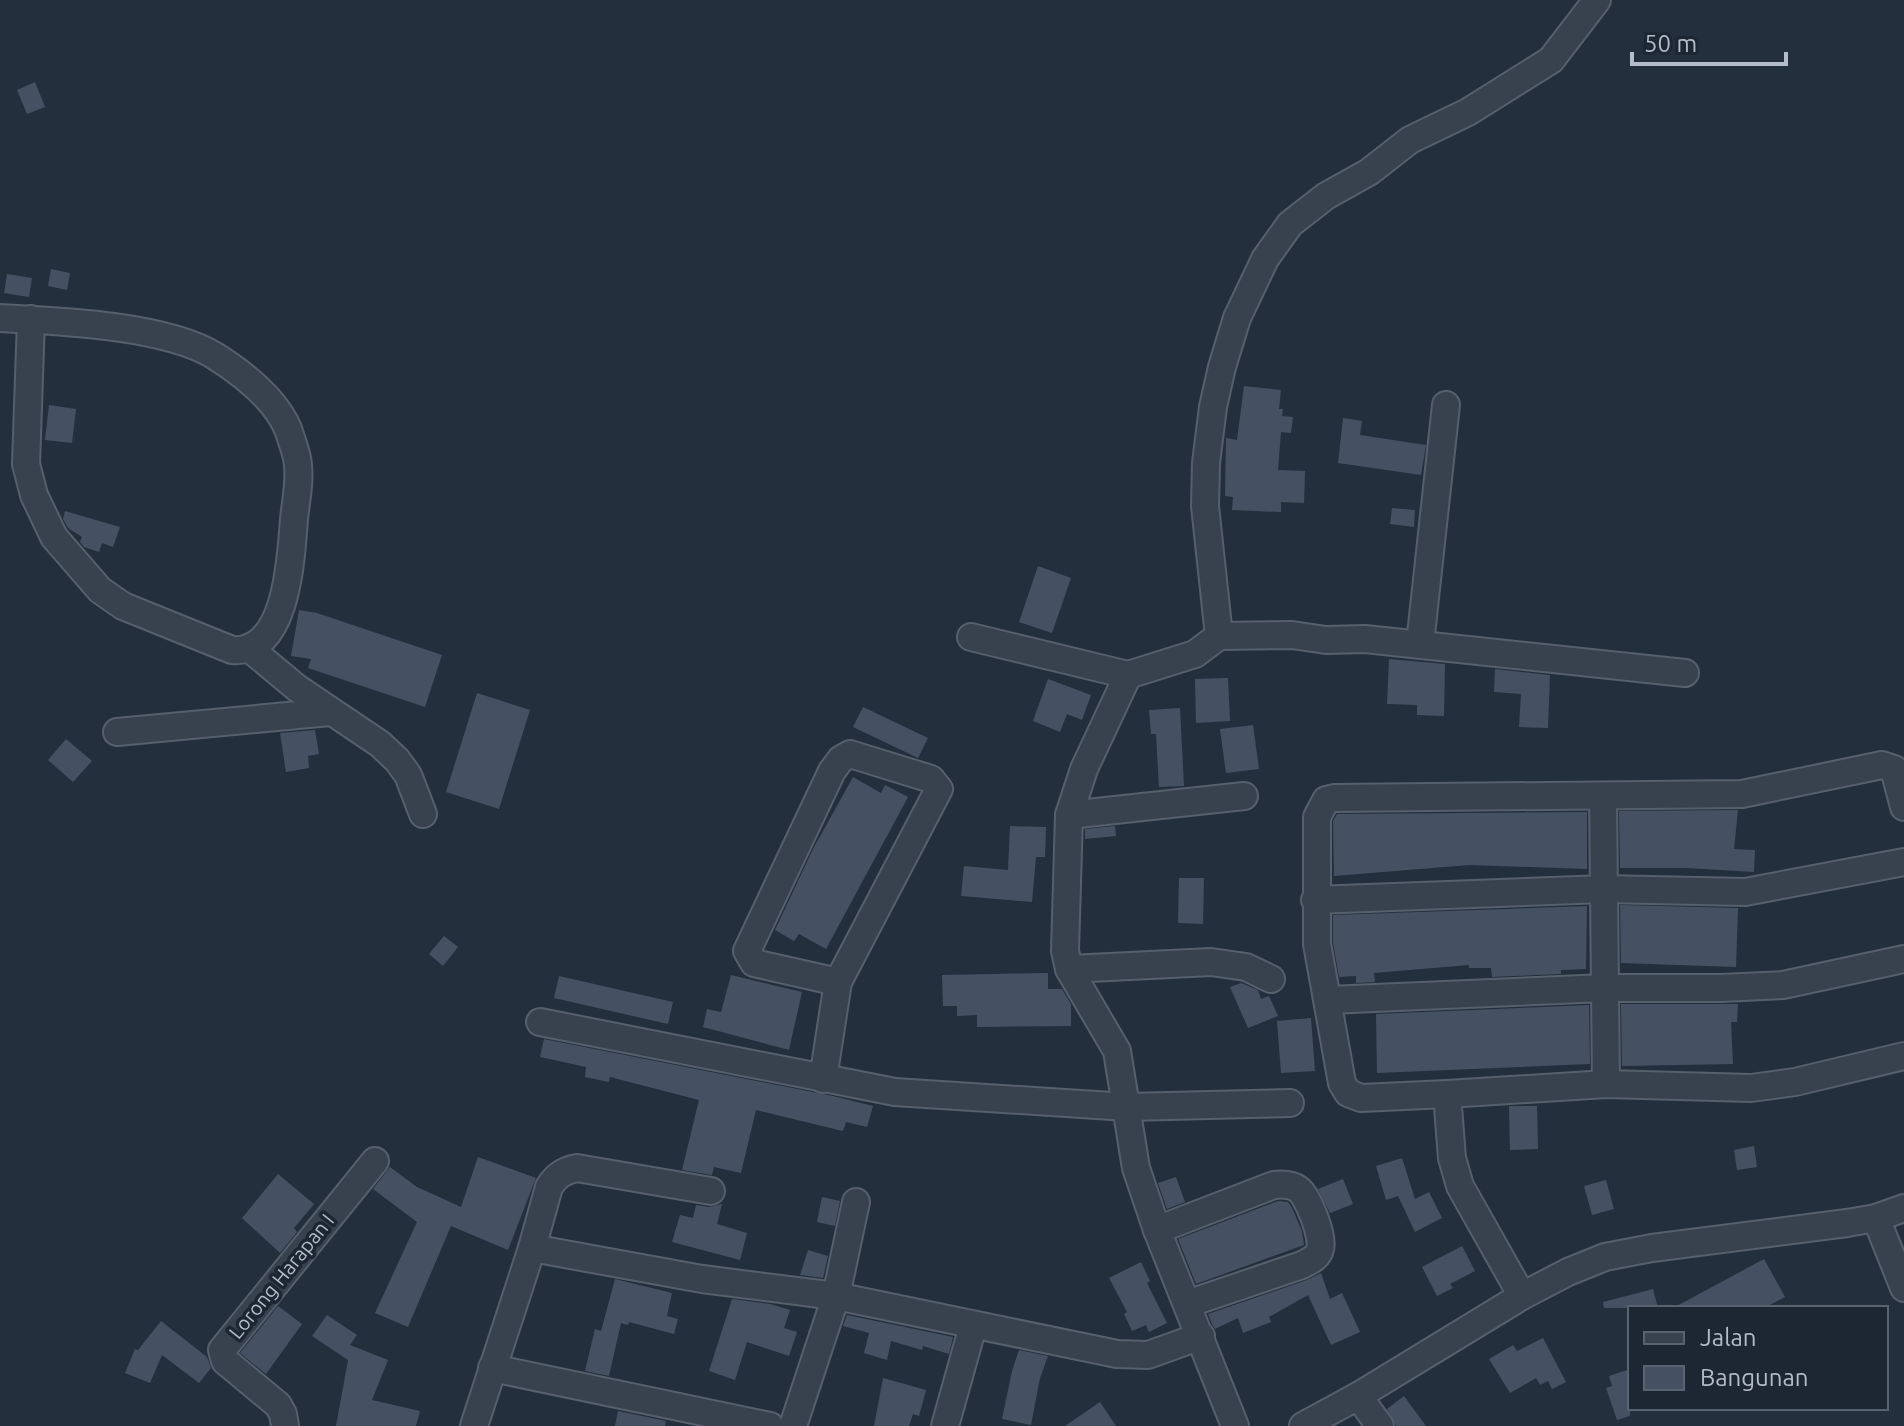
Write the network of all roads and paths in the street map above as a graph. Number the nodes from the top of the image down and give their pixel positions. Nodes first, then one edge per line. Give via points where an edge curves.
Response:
1 (1597, 0) edge
2 (0, 318) edge
3 (31, 319) junction
4 (1446, 405) dead end
5 (1219, 636) junction
6 (971, 637) dead end
7 (1420, 644) junction
8 (249, 648) junction
9 (1685, 673) dead end
10 (1128, 675) junction
11 (330, 712) junction
12 (117, 732) dead end
13 (1244, 796) dead end
14 (1603, 796) junction
15 (1904, 807) edge
16 (423, 814) dead end
17 (1069, 815) junction
18 (1904, 862) edge
19 (1604, 889) junction
20 (1315, 900) junction
21 (1904, 959) edge
22 (1069, 969) junction
23 (1271, 979) dead end
24 (838, 982) junction
25 (1605, 988) junction
26 (1328, 1000) junction
27 (540, 1022) dead end
28 (1904, 1056) edge
29 (823, 1079) junction
30 (1606, 1084) junction
31 (1447, 1094) junction
32 (1290, 1103) dead end
33 (1127, 1107) junction
34 (375, 1161) dead end
35 (711, 1191) dead end
36 (856, 1202) dead end
37 (1904, 1208) edge
38 (1876, 1218) junction
39 (1157, 1230) junction
40 (532, 1248) junction
41 (1904, 1288) edge
42 (836, 1296) junction
43 (1522, 1296) junction
44 (1187, 1304) junction
45 (973, 1326) junction
46 (1201, 1336) junction
47 (492, 1368) junction
48 (1358, 1396) junction
49 (285, 1426) edge
50 (474, 1426) edge
51 (770, 1426) edge
52 (793, 1426) edge
53 (945, 1426) edge
54 (1235, 1426) edge
55 (1303, 1426) edge
56 (1380, 1426) edge

1 - 5 street via 1551,60 1468,112 1410,140 1326,196 1290,224 1265,259 1237,318 1222,367 1206,463 1205,506
2 - 3 street
3 - 8 street via 26,464 54,537 100,590 123,606 232,650
3 - 8 street via 180,341 244,377 286,426 298,460 290,575 281,609
4 - 7 street
5 - 7 street
5 - 10 street via 1195,654
6 - 10 street
7 - 9 street
8 - 11 street
10 - 17 street via 1084,769
11 - 12 street
11 - 16 street via 397,760
13 - 17 street
14 - 15 street via 1742,794 1882,765 1894,769
14 - 19 street
14 - 20 street via 1326,800 1317,817
17 - 22 street
18 - 19 street via 1745,892
19 - 20 street
19 - 25 street
20 - 26 street
21 - 25 street via 1783,985
22 - 23 street via 1211,962 1246,967
22 - 33 street via 1117,1051
24 - 24 street via 939,789 931,779 850,754 832,771 747,951 754,963
24 - 29 street
25 - 26 street
25 - 30 street
26 - 31 street via 1348,1093 1361,1098
27 - 29 street
28 - 30 street via 1751,1088
29 - 33 street via 895,1092
30 - 31 street
31 - 43 street via 1452,1158 1460,1186
32 - 33 street
33 - 39 street via 1136,1168
34 - 49 street, Lorong Harapan I via 222,1350 225,1361 278,1405
35 - 40 street via 577,1168 564,1171 549,1187
36 - 42 street
37 - 38 street
38 - 41 street
38 - 43 street via 1605,1257
39 - 44 street
39 - 44 street via 1286,1184 1305,1196 1321,1235 1314,1259
40 - 42 street via 702,1279
40 - 47 street
42 - 45 street
42 - 52 street
43 - 48 street
44 - 46 street
45 - 46 street via 1133,1356
45 - 53 street
46 - 54 street
47 - 50 street
47 - 51 street
48 - 55 street
48 - 56 street

